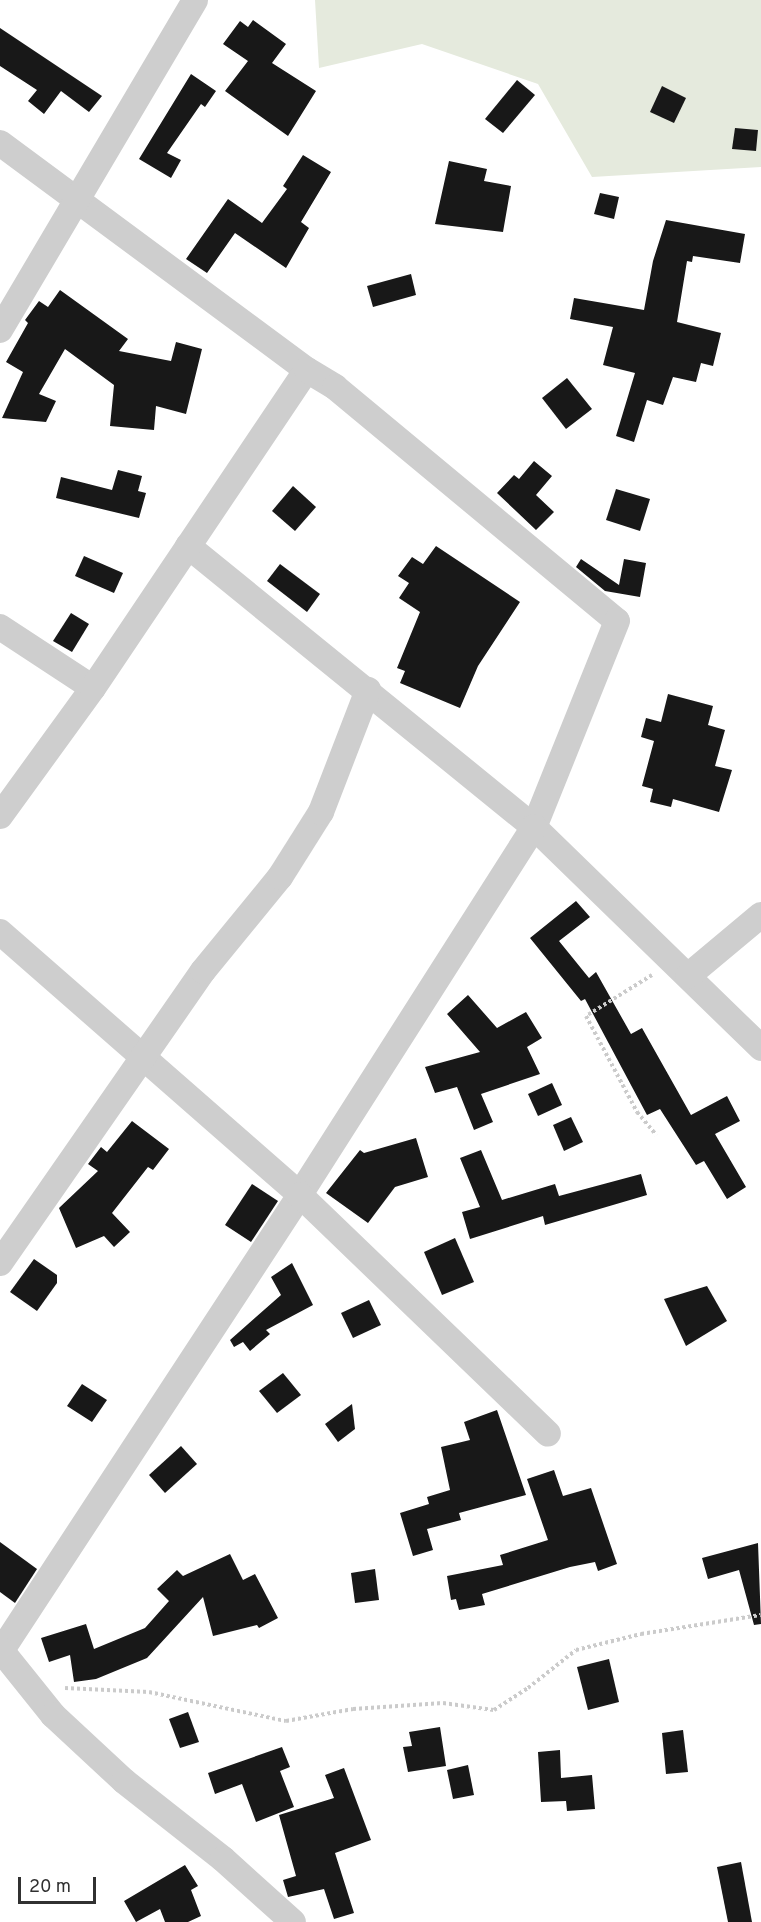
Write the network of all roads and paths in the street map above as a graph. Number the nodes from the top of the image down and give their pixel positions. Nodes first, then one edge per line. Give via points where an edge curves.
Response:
1 (195, 0) edge
2 (0, 143) edge
3 (77, 203) junction
4 (0, 330) edge
5 (307, 370) junction
6 (188, 546) junction
7 (0, 627) edge
8 (93, 688) junction
9 (368, 690) junction
10 (0, 816) edge
11 (534, 826) junction
12 (761, 915) edge
13 (0, 932) edge
14 (681, 970) junction
15 (761, 1048) edge
16 (144, 1056) junction
17 (656, 1135) dead end
18 (300, 1195) junction
19 (0, 1263) edge
20 (548, 1434) dead end
21 (761, 1615) edge
22 (1, 1651) edge
23 (31, 1687) junction
24 (293, 1922) edge

1 - 3 street
2 - 3 street
3 - 4 street
3 - 5 street
5 - 6 street
5 - 11 street via 335,387 617,621
6 - 8 street
6 - 9 street
7 - 8 street
8 - 10 street
9 - 11 street
9 - 16 street via 321,812 280,877 203,971
11 - 14 street
11 - 18 street
12 - 14 street
13 - 16 street
14 - 15 street
14 - 17 path via 586,1016 637,1112
16 - 18 street
16 - 19 street
18 - 20 street
18 - 22 street
21 - 23 path via 641,1634 576,1650 528,1689 494,1710 443,1703 353,1709 286,1721 149,1692
22 - 23 street
23 - 24 street via 53,1715 124,1781 224,1860

